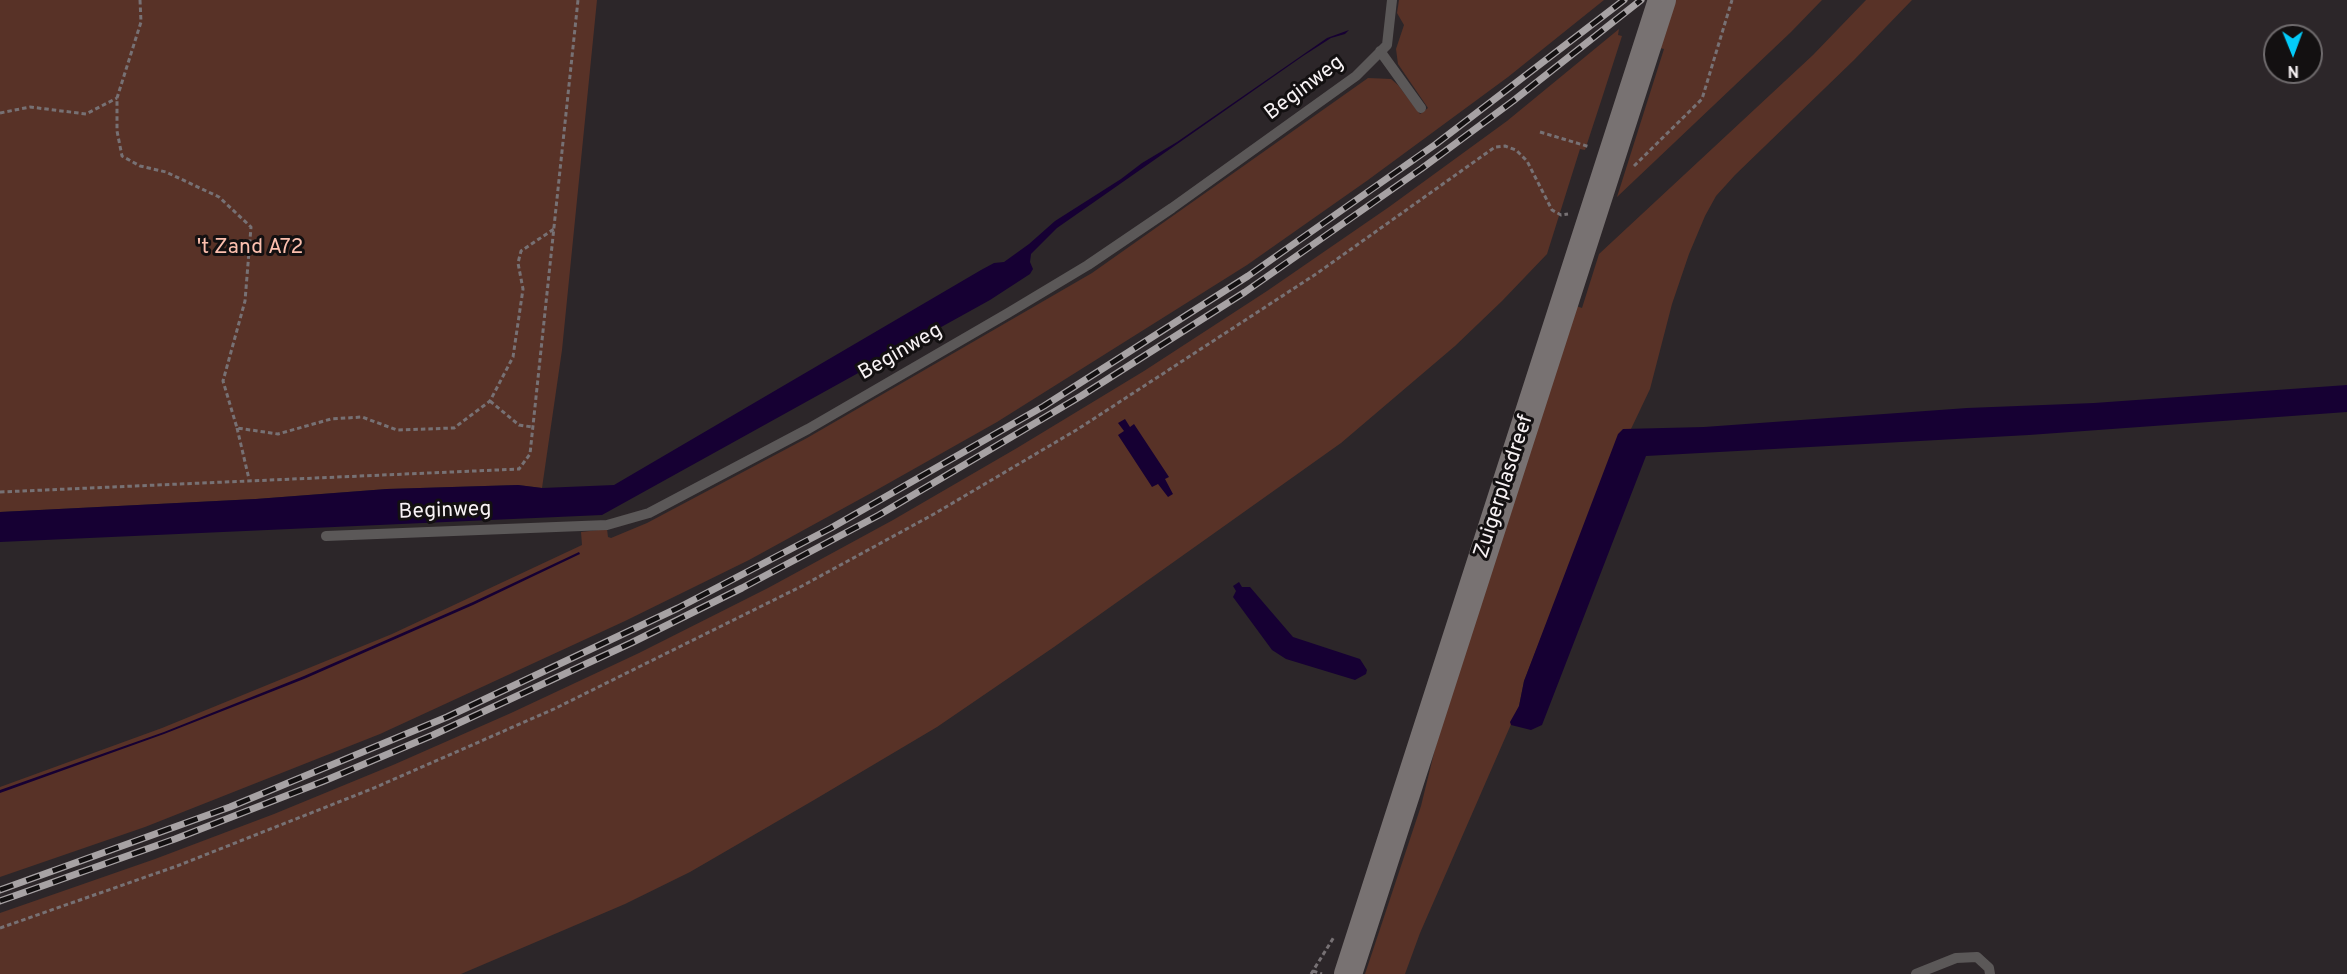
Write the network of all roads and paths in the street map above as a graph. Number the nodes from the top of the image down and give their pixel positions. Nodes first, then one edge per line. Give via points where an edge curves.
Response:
1 (140, 0) edge
2 (578, 0) edge
3 (1392, 0) edge
4 (1662, 0) edge
5 (1732, 0) edge
6 (1380, 51) junction
7 (117, 98) junction
8 (1421, 108) dead end
9 (0, 113) edge
10 (1540, 132) dead end
11 (1592, 148) dead end
12 (1626, 172) dead end
13 (1574, 212) dead end
14 (554, 229) junction
15 (490, 401) junction
16 (532, 427) junction
17 (237, 428) junction
18 (249, 479) junction
19 (0, 492) edge
20 (326, 536) dead end
21 (0, 928) edge
22 (1312, 970) dead end
23 (1322, 974) edge
24 (1348, 974) edge
25 (1916, 974) edge
26 (1989, 974) edge

1 - 7 path via 141,22
2 - 14 path
3 - 6 lane, Beginweg via 1387,45
4 - 24 main road, Zuigerplasdreef
5 - 12 path via 1702,99
6 - 8 lane
6 - 20 lane, Beginweg via 1356,76 1315,107 1088,265 808,429 649,513 607,525
7 - 9 path via 86,114 30,107
7 - 17 path via 122,156 219,197 251,227 245,302 223,381
10 - 11 path
13 - 21 path via 1556,213 1527,161 1516,150 1495,147 1316,274 1078,429 802,586 554,709 374,788 177,866
14 - 15 path via 521,251 518,263 523,289 513,357
14 - 16 path
15 - 16 path via 519,425
15 - 17 path via 454,428 397,429 362,417 331,419 278,434
16 - 18 path via 530,454 519,469
17 - 18 path
18 - 19 path
22 - 23 path
25 - 26 lane via 1956,958 1977,957 1989,968

